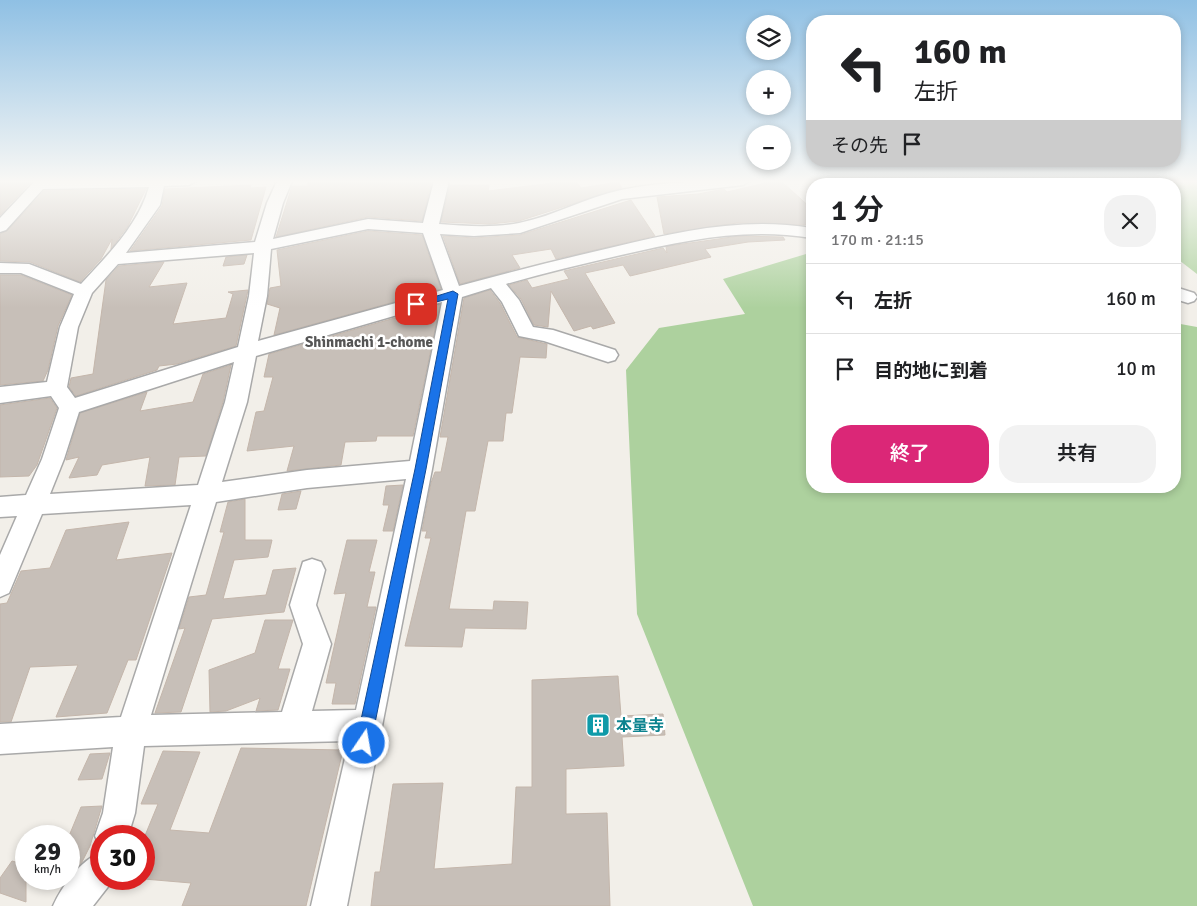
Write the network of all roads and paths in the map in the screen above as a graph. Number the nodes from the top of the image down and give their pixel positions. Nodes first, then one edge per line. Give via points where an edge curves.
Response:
1 (139, 223) edge
2 (269, 223) edge
3 (431, 223) edge
4 (536, 223) edge
5 (430, 228) junction
6 (806, 232) edge
7 (262, 245) junction
8 (113, 259) junction
9 (0, 268) edge
10 (495, 282) junction
11 (84, 291) junction
12 (453, 294) junction
13 (248, 351) junction
14 (608, 355) dead end
15 (56, 388) junction
16 (0, 395) edge
17 (70, 408) junction
18 (421, 469) junction
19 (205, 494) junction
20 (35, 505) junction
21 (0, 507) edge
22 (312, 570) dead end
23 (0, 585) edge
24 (368, 725) junction
25 (293, 727) junction
26 (131, 731) junction
27 (0, 739) edge
28 (115, 825) edge
29 (90, 883) edge
30 (71, 906) edge
31 (329, 906) edge

1 - 8 street
2 - 7 street
3 - 5 street
4 - 5 street via 474,232
5 - 7 street via 368,224
5 - 12 street
6 - 10 street via 779,228 700,233
7 - 8 street via 247,249
7 - 13 street via 258,296
8 - 11 street
9 - 11 street via 23,268
10 - 12 street
10 - 14 street via 510,300 526,332 546,335
11 - 15 street via 69,327
12 - 13 street
12 - 18 street
13 - 17 street
13 - 19 street via 236,402
15 - 16 street
15 - 17 street
17 - 20 street
18 - 19 street via 308,479
18 - 24 street
19 - 20 street
19 - 26 street
20 - 21 street
20 - 23 street
22 - 25 street via 303,605 318,644
24 - 25 street
24 - 31 street
25 - 26 street
26 - 27 street
26 - 28 street
29 - 30 street

